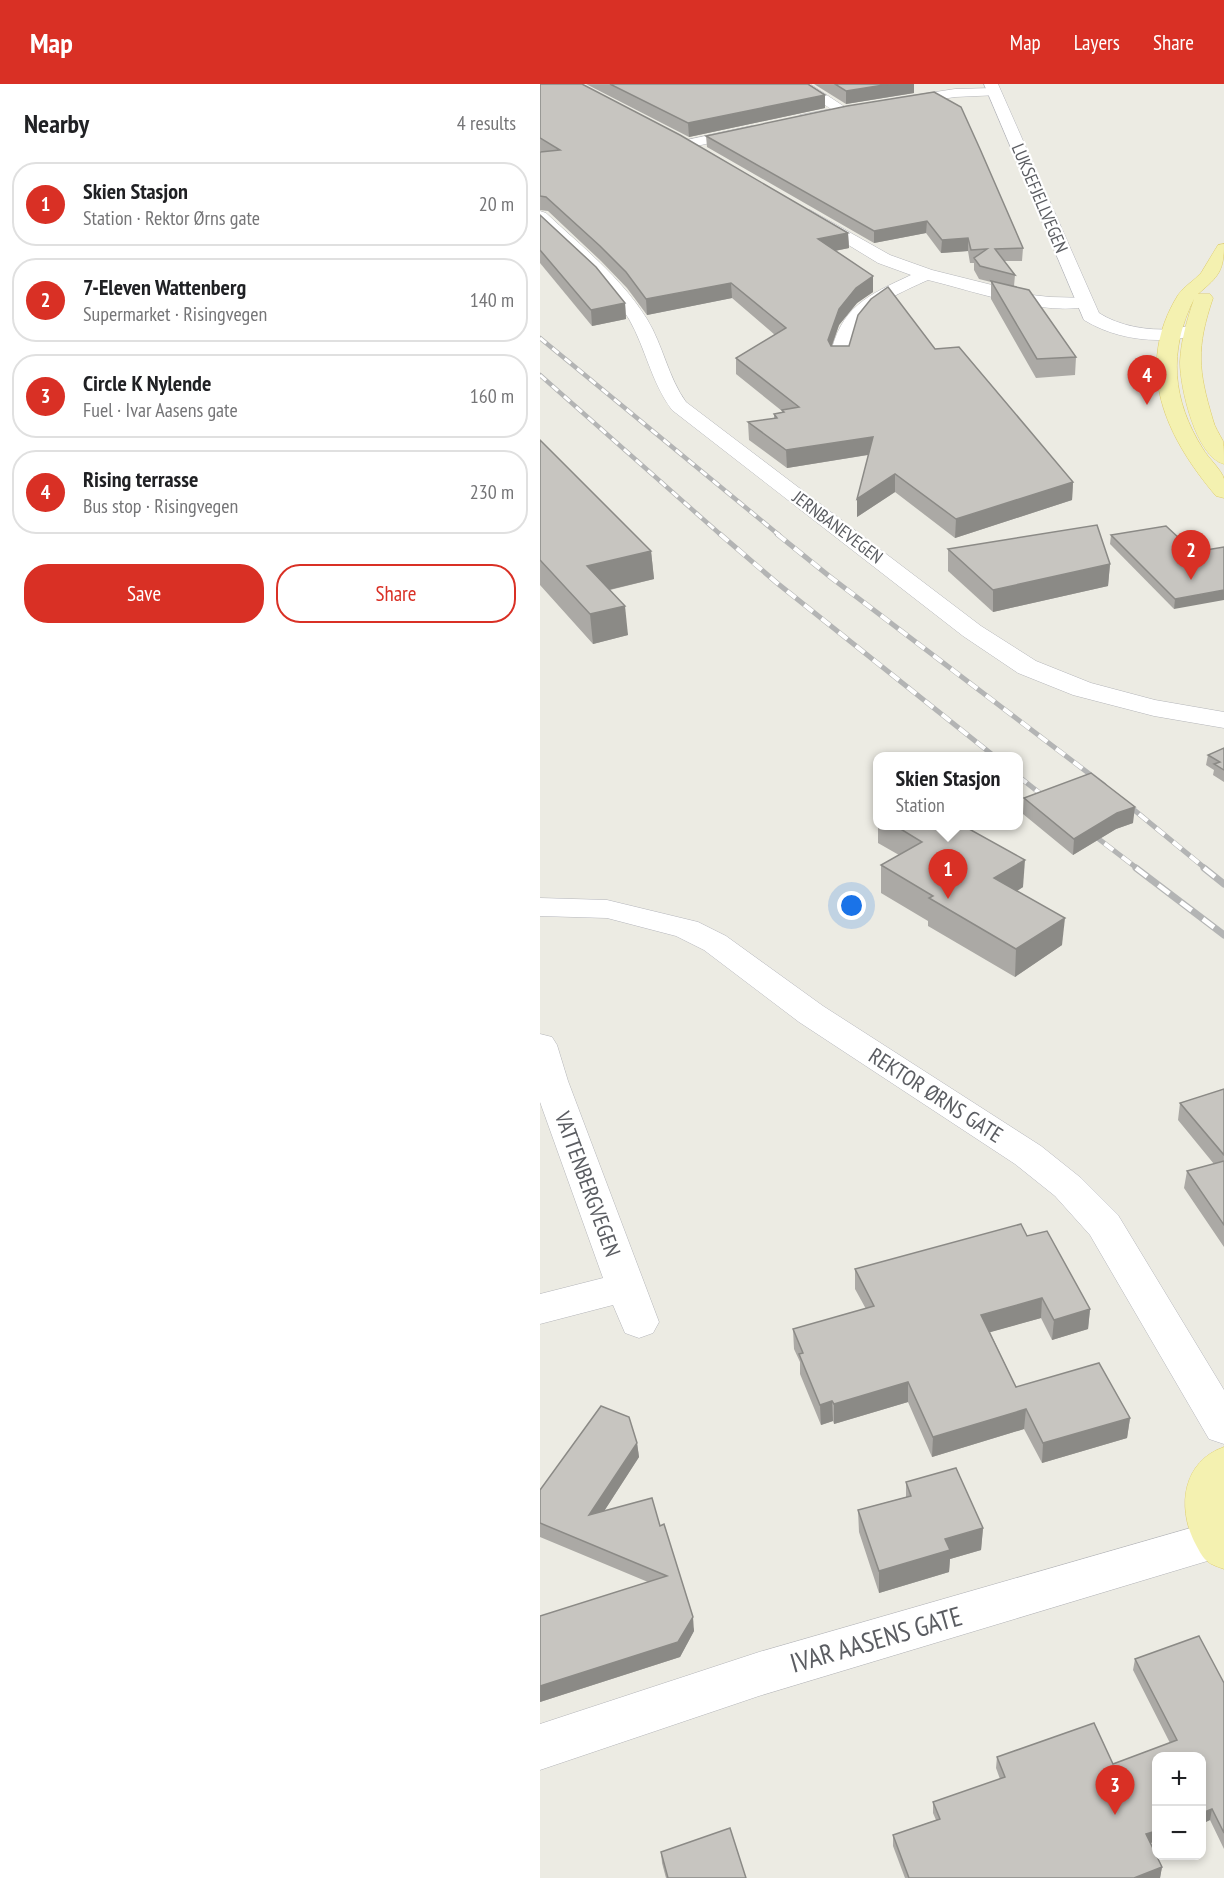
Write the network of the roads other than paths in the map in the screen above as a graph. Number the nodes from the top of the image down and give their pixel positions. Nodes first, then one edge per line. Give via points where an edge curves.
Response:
1 (800, 84) edge
2 (992, 88) edge
3 (879, 105) edge
4 (790, 122) edge
5 (767, 126) edge
6 (706, 155) edge
7 (796, 207) edge
8 (540, 216) edge
9 (1224, 249) edge
10 (926, 274) junction
11 (1206, 278) junction
12 (1085, 303) junction
13 (1172, 328) junction
14 (1193, 330) junction
15 (840, 357) edge
16 (1224, 457) edge
17 (1224, 491) edge
18 (1224, 720) edge
19 (540, 907) edge
20 (540, 1045) edge
21 (540, 1309) edge
22 (1224, 1427) edge
23 (1224, 1465) edge
24 (1220, 1544) edge
25 (540, 1747) edge

1 - 4 street via 850,110
2 - 3 street, LUKSEFJELLVEGEN
2 - 12 street, LUKSEFJELLVEGEN
5 - 6 street via 681,142
7 - 10 street via 884,259
8 - 18 street, JERNBANEVEGEN via 602,273 625,300 639,321 667,391 679,406 972,631 1028,668 1082,689 1154,708
9 - 11 main road
10 - 12 street via 1032,300
10 - 15 street via 891,291 861,313 847,327
11 - 13 main road via 1188,295
11 - 14 main road via 1205,295
12 - 13 street, LUKSEFJELLVEGEN via 1091,316 1124,329
13 - 14 street, LUKSEFJELLVEGEN
13 - 17 main road via 1165,367 1167,395 1188,445
14 - 16 main road via 1190,363 1196,405 1206,434
19 - 22 street, REKTOR ØRNS GATE via 607,909 687,929 716,943 811,1014 1028,1155 1068,1187 1104,1225
20 - 21 street, VATTENBERGVEGEN via 632,1305
23 - 24 main road via 1210,1480 1205,1500 1206,1520
24 - 25 street, IVAR AASENS GATE via 759,1674

